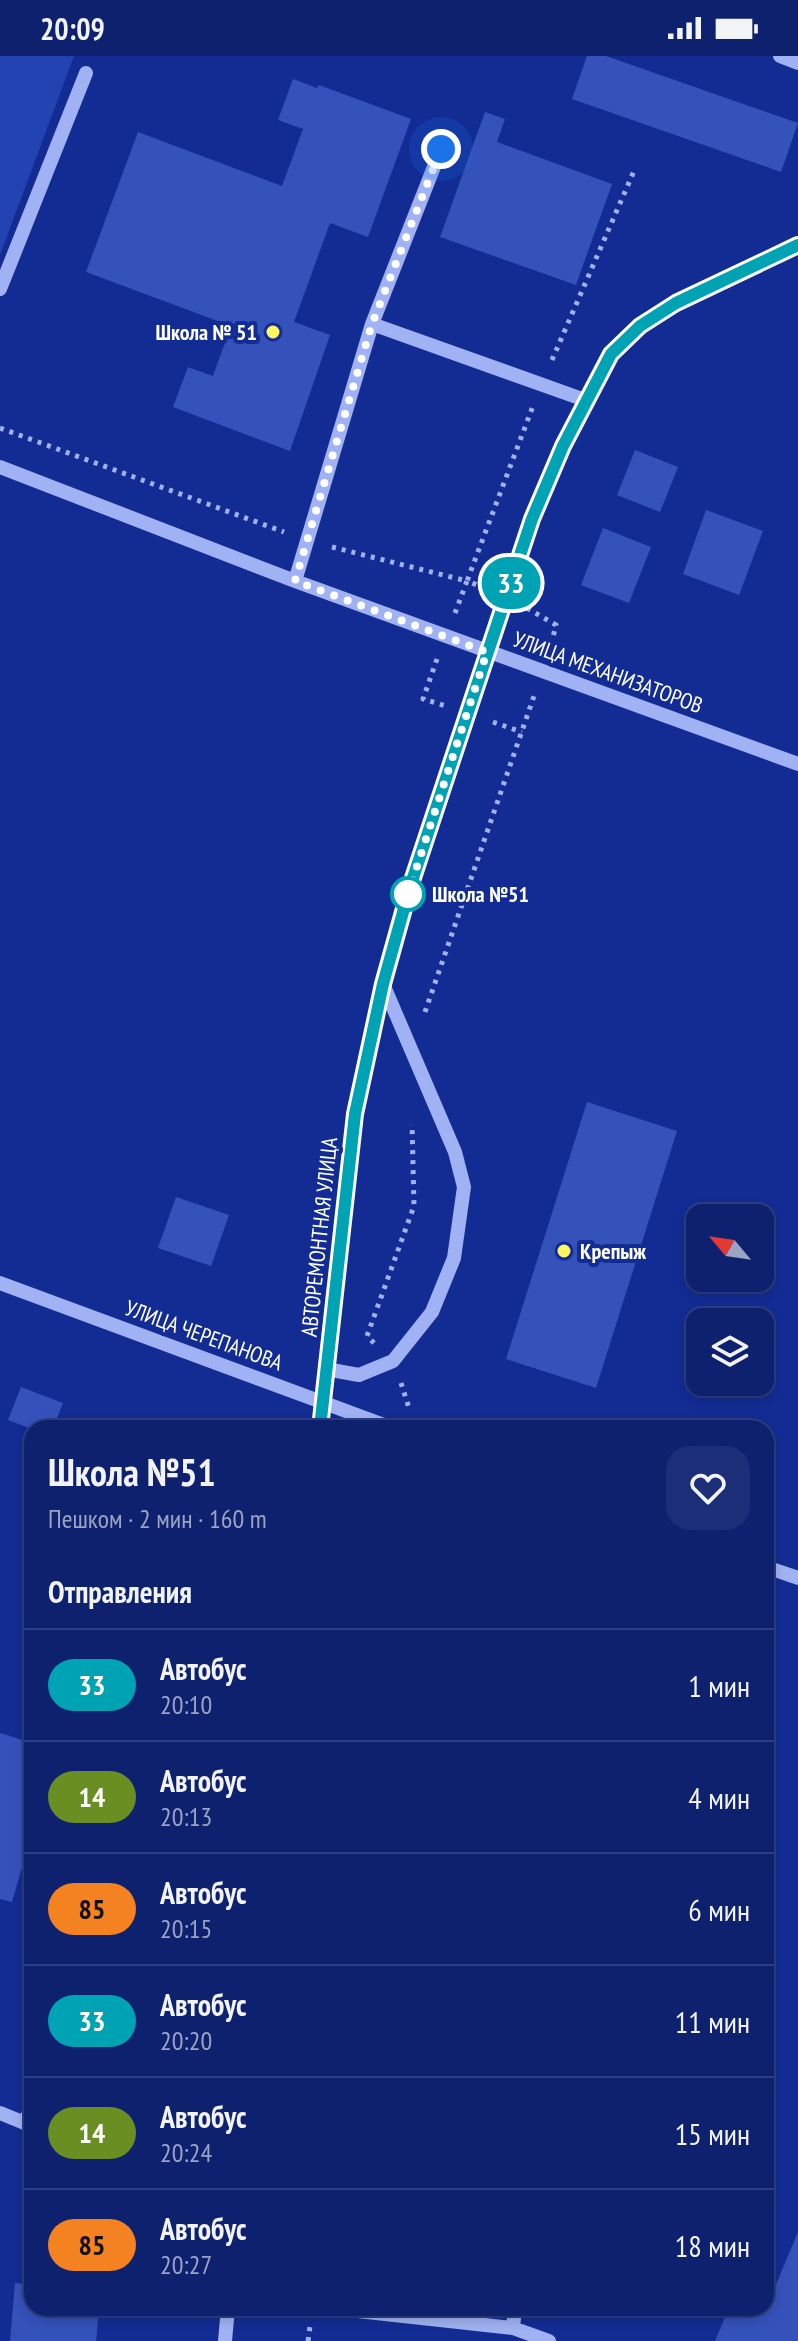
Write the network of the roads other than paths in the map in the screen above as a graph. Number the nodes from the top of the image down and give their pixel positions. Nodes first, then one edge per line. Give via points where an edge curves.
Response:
1 (780, 56) edge
2 (798, 63) edge
3 (86, 73) dead end
4 (441, 149) dead end
5 (798, 245) edge
6 (0, 289) edge
7 (372, 324) junction
8 (585, 400) junction
9 (0, 467) edge
10 (295, 581) junction
11 (487, 652) junction
12 (798, 764) edge
13 (383, 984) junction
14 (0, 1283) edge
15 (326, 1369) junction
16 (323, 1402) junction
17 (321, 1420) edge
18 (371, 1420) edge
19 (774, 1570) edge
20 (798, 1578) edge
21 (0, 2113) edge
22 (24, 2123) edge
23 (227, 2316) edge
24 (403, 2316) edge
25 (514, 2316) edge
26 (513, 2328) junction
27 (225, 2341) edge
28 (549, 2341) edge

1 - 2 street
3 - 6 street
4 - 7 street
5 - 8 street, АВТОРЕМОНТНАЯ УЛИЦА via 676,303 640,326 611,354
7 - 8 street
7 - 10 street
8 - 11 street, АВТОРЕМОНТНАЯ УЛИЦА via 532,519
9 - 10 street, УЛИЦА МЕХАНИЗАТОРОВ
10 - 11 street, УЛИЦА МЕХАНИЗАТОРОВ
11 - 12 street, УЛИЦА МЕХАНИЗАТОРОВ
11 - 13 street, АВТОРЕМОНТНАЯ УЛИЦА
13 - 15 street, АВТОРЕМОНТНАЯ УЛИЦА via 355,1114
13 - 15 street via 455,1152 464,1187 454,1258 432,1312 393,1361 359,1375
14 - 16 street, УЛИЦА ЧЕРЕПАНОВА
15 - 16 street, АВТОРЕМОНТНАЯ УЛИЦА
16 - 17 street, АВТОРЕМОНТНАЯ УЛИЦА
16 - 18 street, УЛИЦА ЧЕРЕПАНОВА
19 - 20 street
21 - 22 street
23 - 27 street
24 - 26 street
25 - 26 street
26 - 28 street

